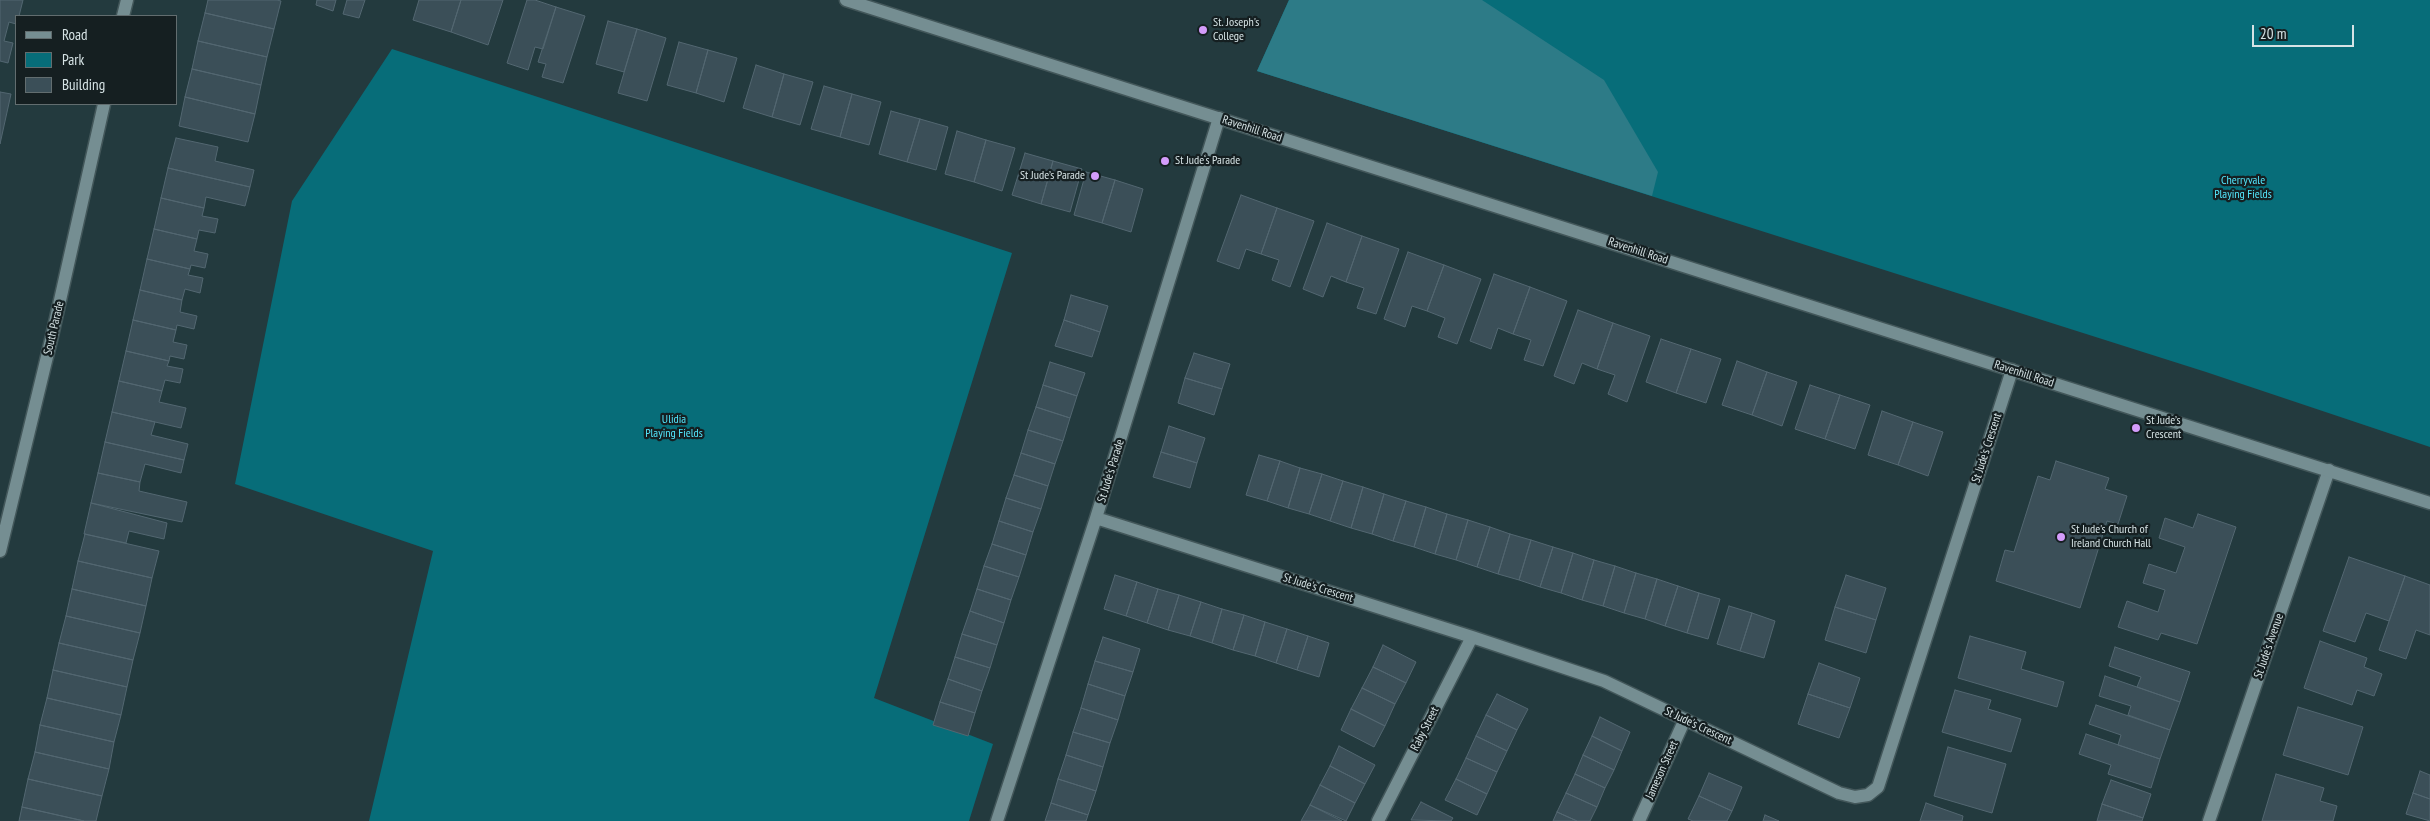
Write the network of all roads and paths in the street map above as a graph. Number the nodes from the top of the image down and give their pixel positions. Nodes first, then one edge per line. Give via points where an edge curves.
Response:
1 (127, 0) edge
2 (846, 0) edge
3 (123, 15) edge
4 (104, 105) edge
5 (1219, 118) junction
6 (2012, 370) junction
7 (2329, 470) junction
8 (2430, 503) edge
9 (1096, 518) junction
10 (0, 551) edge
11 (1472, 637) junction
12 (1685, 720) junction
13 (996, 821) edge
14 (1378, 821) edge
15 (1639, 821) edge
16 (2209, 821) edge

1 - 3 street
2 - 5 street, Ravenhill Road
4 - 10 street, South Parade
5 - 6 street, Ravenhill Road
5 - 9 street, St Jude's Parade
6 - 7 street, Ravenhill Road
6 - 12 street, St Jude's Crescent via 1878,787 1868,795 1855,798 1839,793
7 - 8 street, Ravenhill Road
7 - 16 street, St Jude's Avenue
9 - 11 street, St Jude's Crescent
9 - 13 street, St Jude's Parade
11 - 12 street, St Jude's Crescent via 1604,681
11 - 14 street, Raby Street
12 - 15 street, Jameson Street

